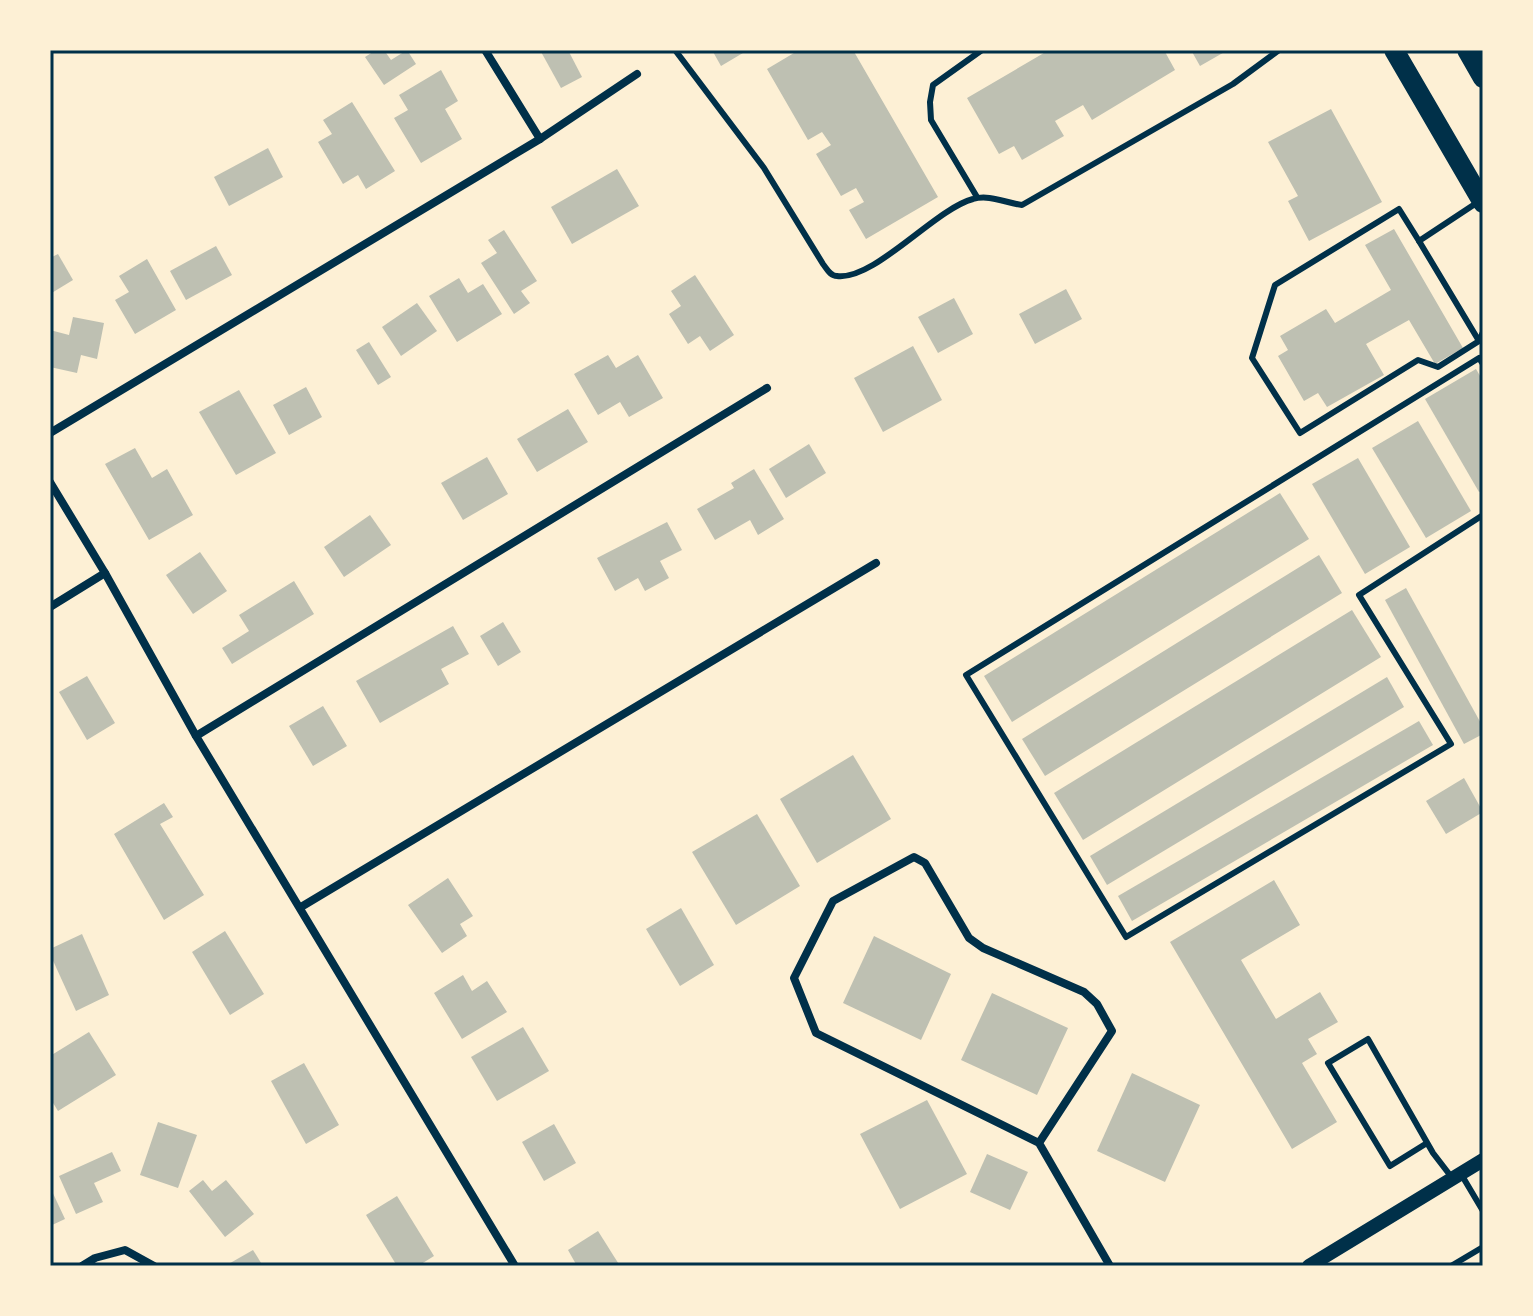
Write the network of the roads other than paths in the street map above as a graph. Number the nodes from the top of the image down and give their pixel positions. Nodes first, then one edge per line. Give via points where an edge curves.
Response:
1 (485, 50) edge
2 (675, 50) edge
3 (982, 50) edge
4 (1279, 50) edge
5 (1394, 50) edge
6 (1467, 50) edge
7 (637, 74) dead end
8 (1483, 78) edge
9 (540, 139) junction
10 (977, 197) junction
11 (1482, 201) edge
12 (1419, 241) junction
13 (1483, 332) edge
14 (1479, 341) junction
15 (1483, 364) edge
16 (767, 388) dead end
17 (50, 433) edge
18 (50, 482) edge
19 (1483, 515) edge
20 (876, 563) dead end
21 (105, 573) junction
22 (50, 607) edge
23 (196, 736) junction
24 (301, 907) junction
25 (1039, 1143) junction
26 (1427, 1143) junction
27 (1483, 1160) edge
28 (1457, 1176) junction
29 (1483, 1211) edge
30 (1483, 1247) edge
31 (152, 1264) edge
32 (82, 1266) edge
33 (140, 1266) edge
34 (515, 1266) edge
35 (1110, 1266) edge
36 (1309, 1266) edge
37 (1451, 1266) edge

1 - 9 street
2 - 10 lane via 764,168 832,275 864,270
3 - 10 lane via 933,85 930,102 931,120
4 - 10 lane via 1233,84 1022,205
5 - 11 main road
6 - 8 main road
7 - 9 street
9 - 17 street
11 - 12 lane
12 - 14 lane
12 - 14 lane via 1399,209 1275,285 1252,358 1300,433 1418,360 1438,367
13 - 14 lane
15 - 19 lane via 1479,358 966,675 1126,937 1451,744 1359,595
16 - 23 street
18 - 21 street
20 - 24 street
21 - 22 street
21 - 23 street
23 - 24 street
24 - 34 street
25 - 25 street via 816,1033 794,978 833,901 914,857 925,863 969,938 1084,992 1097,1004 1112,1031
25 - 35 street
26 - 26 lane via 1368,1039 1328,1063 1390,1166
26 - 28 lane
27 - 28 street
28 - 29 lane
28 - 36 street
30 - 37 lane
31 - 32 street via 125,1250
31 - 33 street

